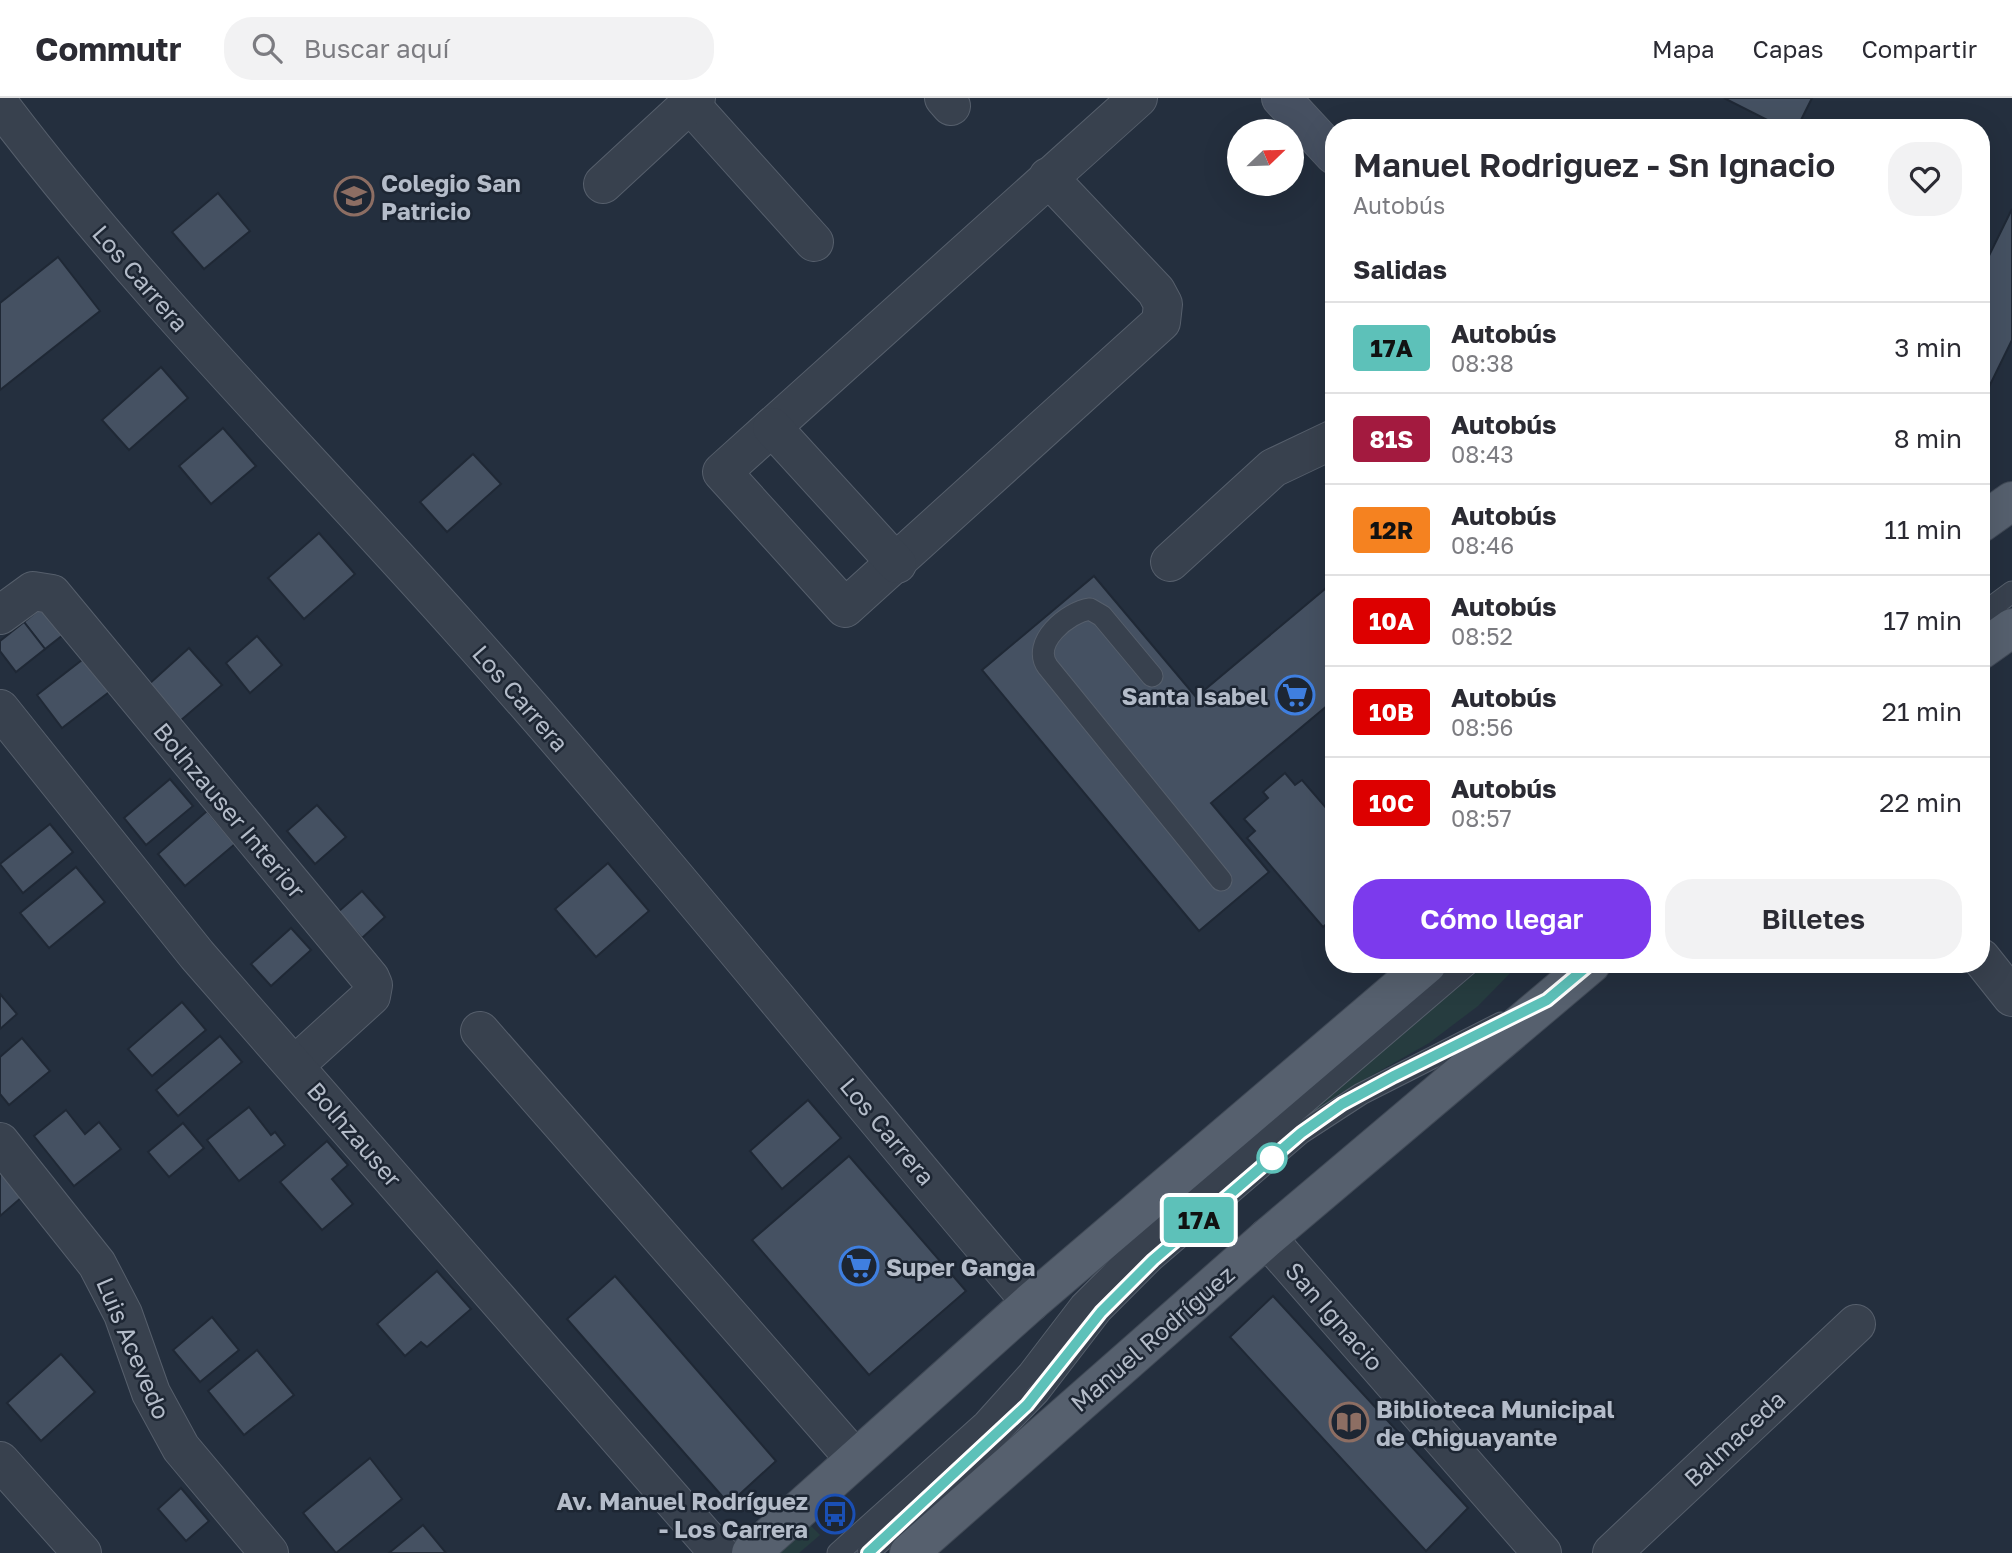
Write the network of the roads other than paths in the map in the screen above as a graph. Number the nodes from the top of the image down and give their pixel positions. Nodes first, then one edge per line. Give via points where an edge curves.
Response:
1 (1138, 98) edge
2 (1281, 98) edge
3 (693, 101) edge
4 (0, 105) edge
5 (1325, 145) edge
6 (1048, 177) junction
7 (603, 184) dead end
8 (814, 242) dead end
9 (772, 427) junction
10 (1325, 443) edge
11 (2012, 501) edge
12 (1990, 517) edge
13 (1170, 562) dead end
14 (897, 564) junction
15 (2012, 592) edge
16 (1990, 608) edge
17 (0, 614) edge
18 (2012, 628) edge
19 (1990, 644) edge
20 (1152, 676) dead end
21 (0, 709) edge
22 (1221, 880) dead end
23 (1990, 969) edge
24 (1416, 973) edge
25 (1457, 973) edge
26 (1580, 973) edge
27 (2012, 997) edge
28 (1547, 1000) junction
29 (480, 1031) dead end
30 (295, 1065) junction
31 (0, 1142) edge
32 (1266, 1238) junction
33 (1031, 1302) junction
34 (1856, 1324) dead end
35 (855, 1459) junction
36 (0, 1461) edge
37 (913, 1552) edge
38 (82, 1553) edge
39 (269, 1553) edge
40 (719, 1553) edge
41 (751, 1553) edge
42 (838, 1553) edge
43 (868, 1553) edge
44 (1542, 1553) edge
45 (1612, 1553) edge

1 - 6 street
2 - 5 street
3 - 7 street
3 - 8 street
4 - 33 street, Los Carrera via 66,191 179,323 461,628 557,739
6 - 9 street
6 - 14 street via 1156,291 1163,304 1161,322
9 - 14 street
9 - 14 street via 722,472 845,608
10 - 13 street via 1273,468
11 - 12 main road
15 - 16 lane
17 - 30 street, Bolhzauser Interior via 33,590 52,594 370,978 371,996
18 - 19 main road
20 - 22 lane via 1102,616 1090,609 1072,616 1043,647 1048,667
21 - 30 street, Bolhzauser via 180,934
23 - 27 street
24 - 33 main road
25 - 42 lane via 1143,1242 1081,1304 984,1422
26 - 28 main road, Manuel Rodríguez
28 - 32 main road, Manuel Rodríguez
28 - 43 lane via 1383,1082 1301,1133 1153,1260 1101,1312 1038,1394
29 - 35 street
30 - 40 street, Bolhzauser
31 - 39 street, Luis Acevedo via 97,1264 123,1314 151,1393 181,1448
32 - 37 main road, Manuel Rodríguez
32 - 44 street, San Ignacio
33 - 35 main road
34 - 45 street, Balmaceda
35 - 41 main road
36 - 38 street

